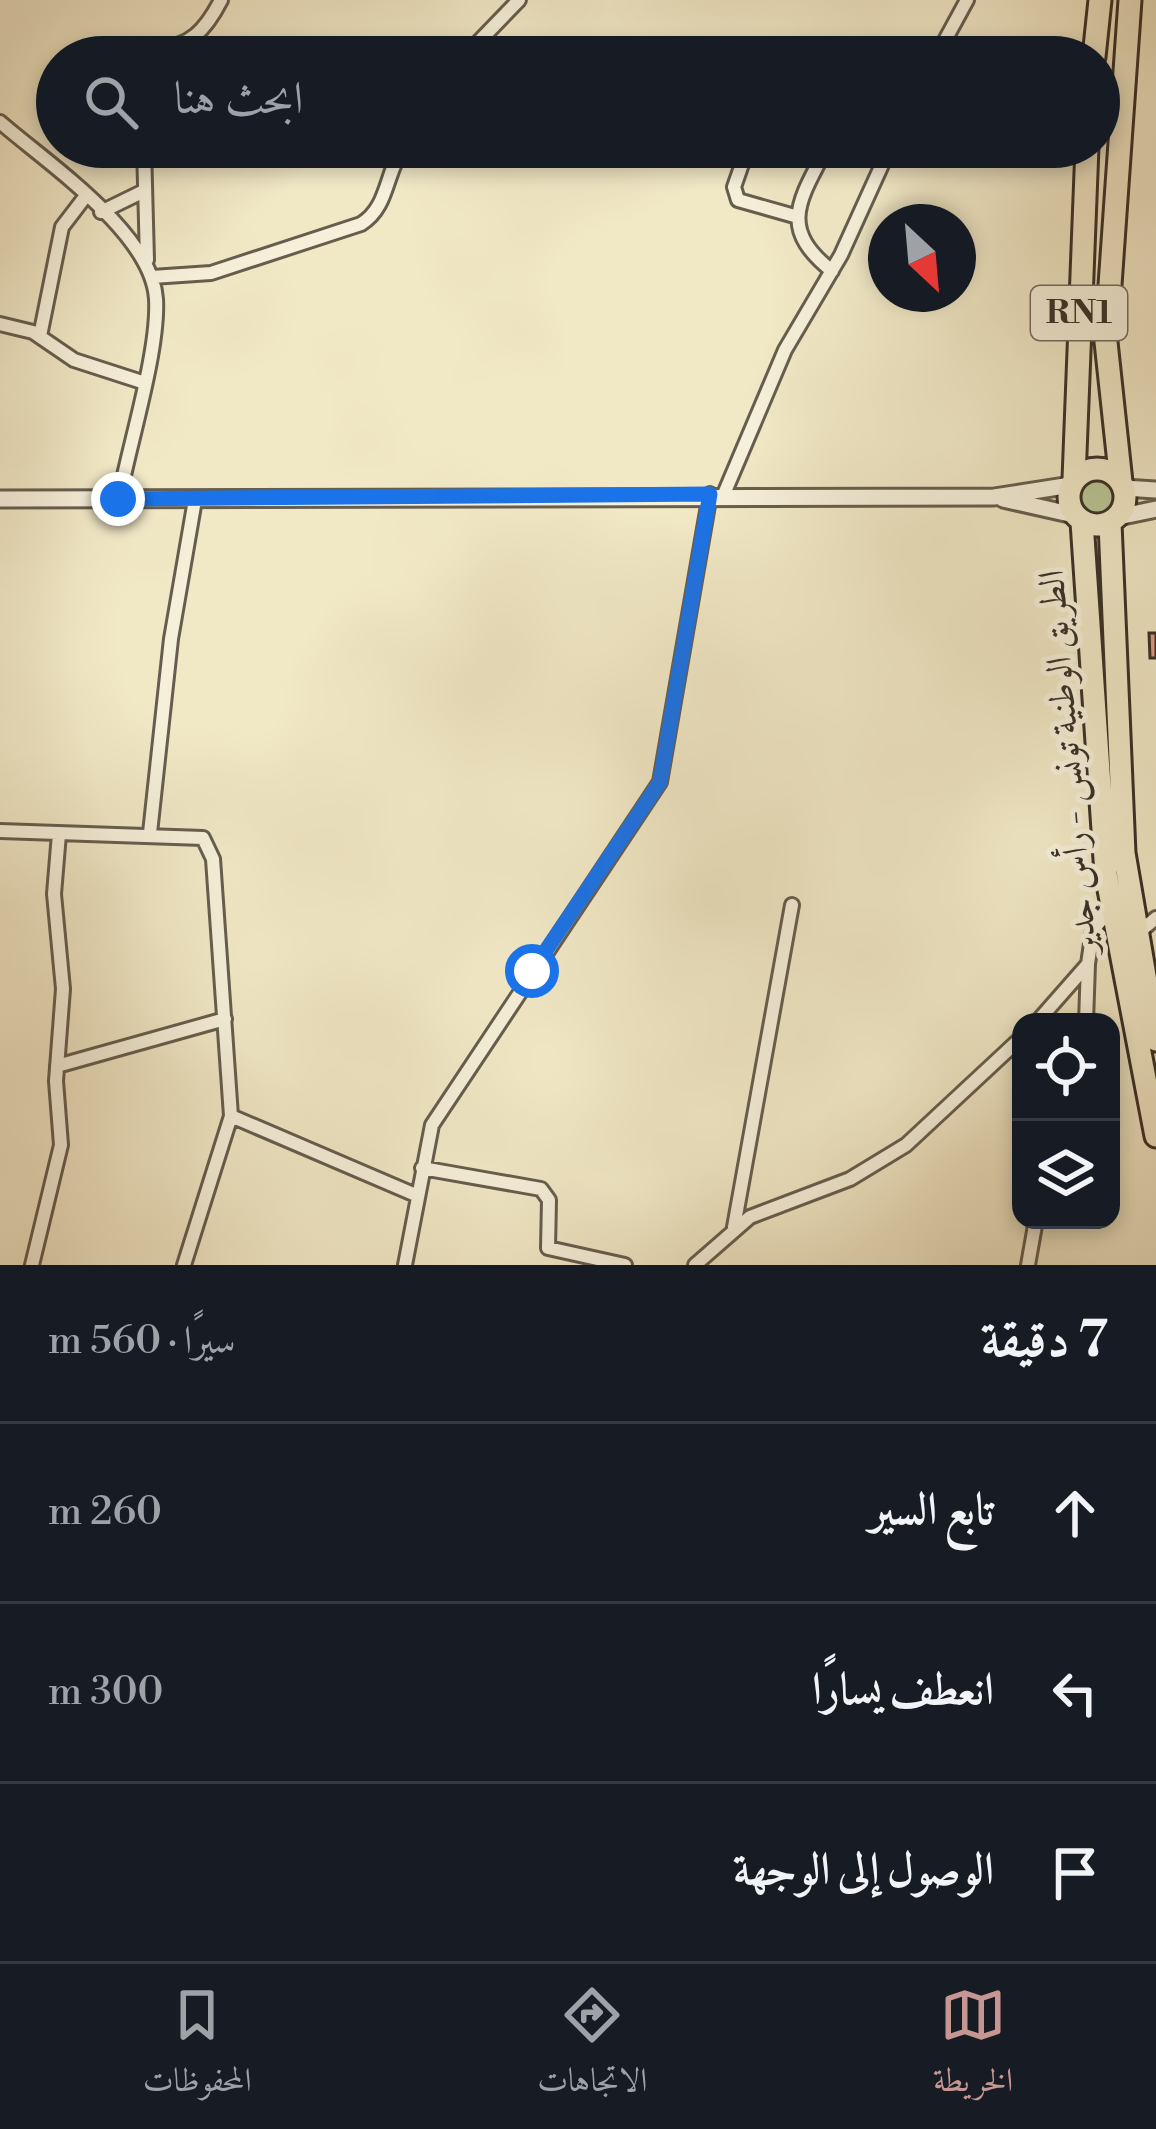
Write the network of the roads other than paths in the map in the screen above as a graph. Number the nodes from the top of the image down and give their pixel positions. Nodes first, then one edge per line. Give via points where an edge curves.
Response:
1 (220, 0) edge
2 (519, 0) edge
3 (968, 0) edge
4 (1100, 0) edge
5 (1130, 0) edge
6 (195, 36) edge
7 (484, 36) edge
8 (948, 36) edge
9 (1096, 36) edge
10 (0, 122) edge
11 (1120, 142) edge
12 (36, 154) edge
13 (52, 168) edge
14 (144, 168) edge
15 (391, 168) edge
16 (741, 168) edge
17 (818, 168) edge
18 (880, 168) edge
19 (1086, 168) edge
20 (1118, 168) edge
21 (144, 191) junction
22 (85, 197) junction
23 (101, 212) junction
24 (798, 217) junction
25 (832, 271) junction
26 (149, 272) junction
27 (0, 324) edge
28 (40, 336) junction
29 (142, 382) junction
30 (1072, 482) junction
31 (1123, 485) junction
32 (1156, 490) edge
33 (717, 494) junction
34 (994, 497) junction
35 (0, 499) edge
36 (118, 499) junction
37 (195, 500) junction
38 (1156, 509) edge
39 (1078, 519) junction
40 (1114, 520) junction
41 (0, 831) edge
42 (150, 833) junction
43 (59, 835) junction
44 (792, 905) dead end
45 (1110, 909) junction
46 (1156, 918) edge
47 (1136, 935) junction
48 (1088, 964) junction
49 (1045, 1013) edge
50 (1086, 1013) edge
51 (225, 1019) junction
52 (1156, 1040) edge
53 (1012, 1046) edge
54 (57, 1066) junction
55 (231, 1116) junction
56 (1156, 1136) edge
57 (422, 1168) junction
58 (418, 1196) junction
59 (734, 1227) junction
60 (1034, 1229) edge
61 (32, 1265) edge
62 (184, 1265) edge
63 (405, 1265) edge
64 (625, 1265) edge
65 (694, 1265) edge
66 (1028, 1265) edge

1 - 6 street
2 - 7 street
3 - 8 street
4 - 9 highway
5 - 11 highway, RN1
10 - 12 street
13 - 22 street
14 - 21 street
15 - 26 street via 381,205 362,224 211,273 179,279
16 - 24 street via 738,200
17 - 24 street
18 - 25 street
19 - 30 highway, RN1
20 - 31 highway, RN1 via 1106,342
21 - 23 street
21 - 26 street
22 - 23 street
22 - 28 street via 62,227
23 - 26 street via 128,236
24 - 25 street via 802,245
25 - 33 street via 784,350
26 - 29 street via 156,315
27 - 28 street
28 - 29 street via 74,361
29 - 36 street
30 - 31 highway via 1098,469
30 - 34 street
30 - 39 highway, RN1 via 1068,497
31 - 32 street
31 - 40 highway, RN1
33 - 34 street
33 - 37 street
33 - 57 street via 660,782 443,1104
34 - 39 street
35 - 36 street
36 - 37 street
37 - 42 street
38 - 40 street
39 - 40 highway
39 - 45 highway, الطريق الوطنية تونس - رأس جدير / RN1
40 - 47 highway, الطريق الوطنية تونس - رأس جدير / RN1 via 1118,779
41 - 43 street
42 - 43 street
42 - 51 street via 196,835 212,848
43 - 54 street
44 - 59 street
45 - 48 street via 1093,930
45 - 56 highway, الطريق الوطنية تونس - رأس جدير / RN1
46 - 47 street
47 - 52 highway, الطريق الوطنية تونس - رأس جدير / RN1
48 - 49 street
48 - 50 street
51 - 54 street
51 - 55 street
53 - 59 street via 881,1162
54 - 61 street via 61,1145
55 - 58 street
55 - 62 street
57 - 58 street
57 - 64 street via 541,1189 549,1200 548,1248
58 - 63 street
59 - 65 street
60 - 66 street

